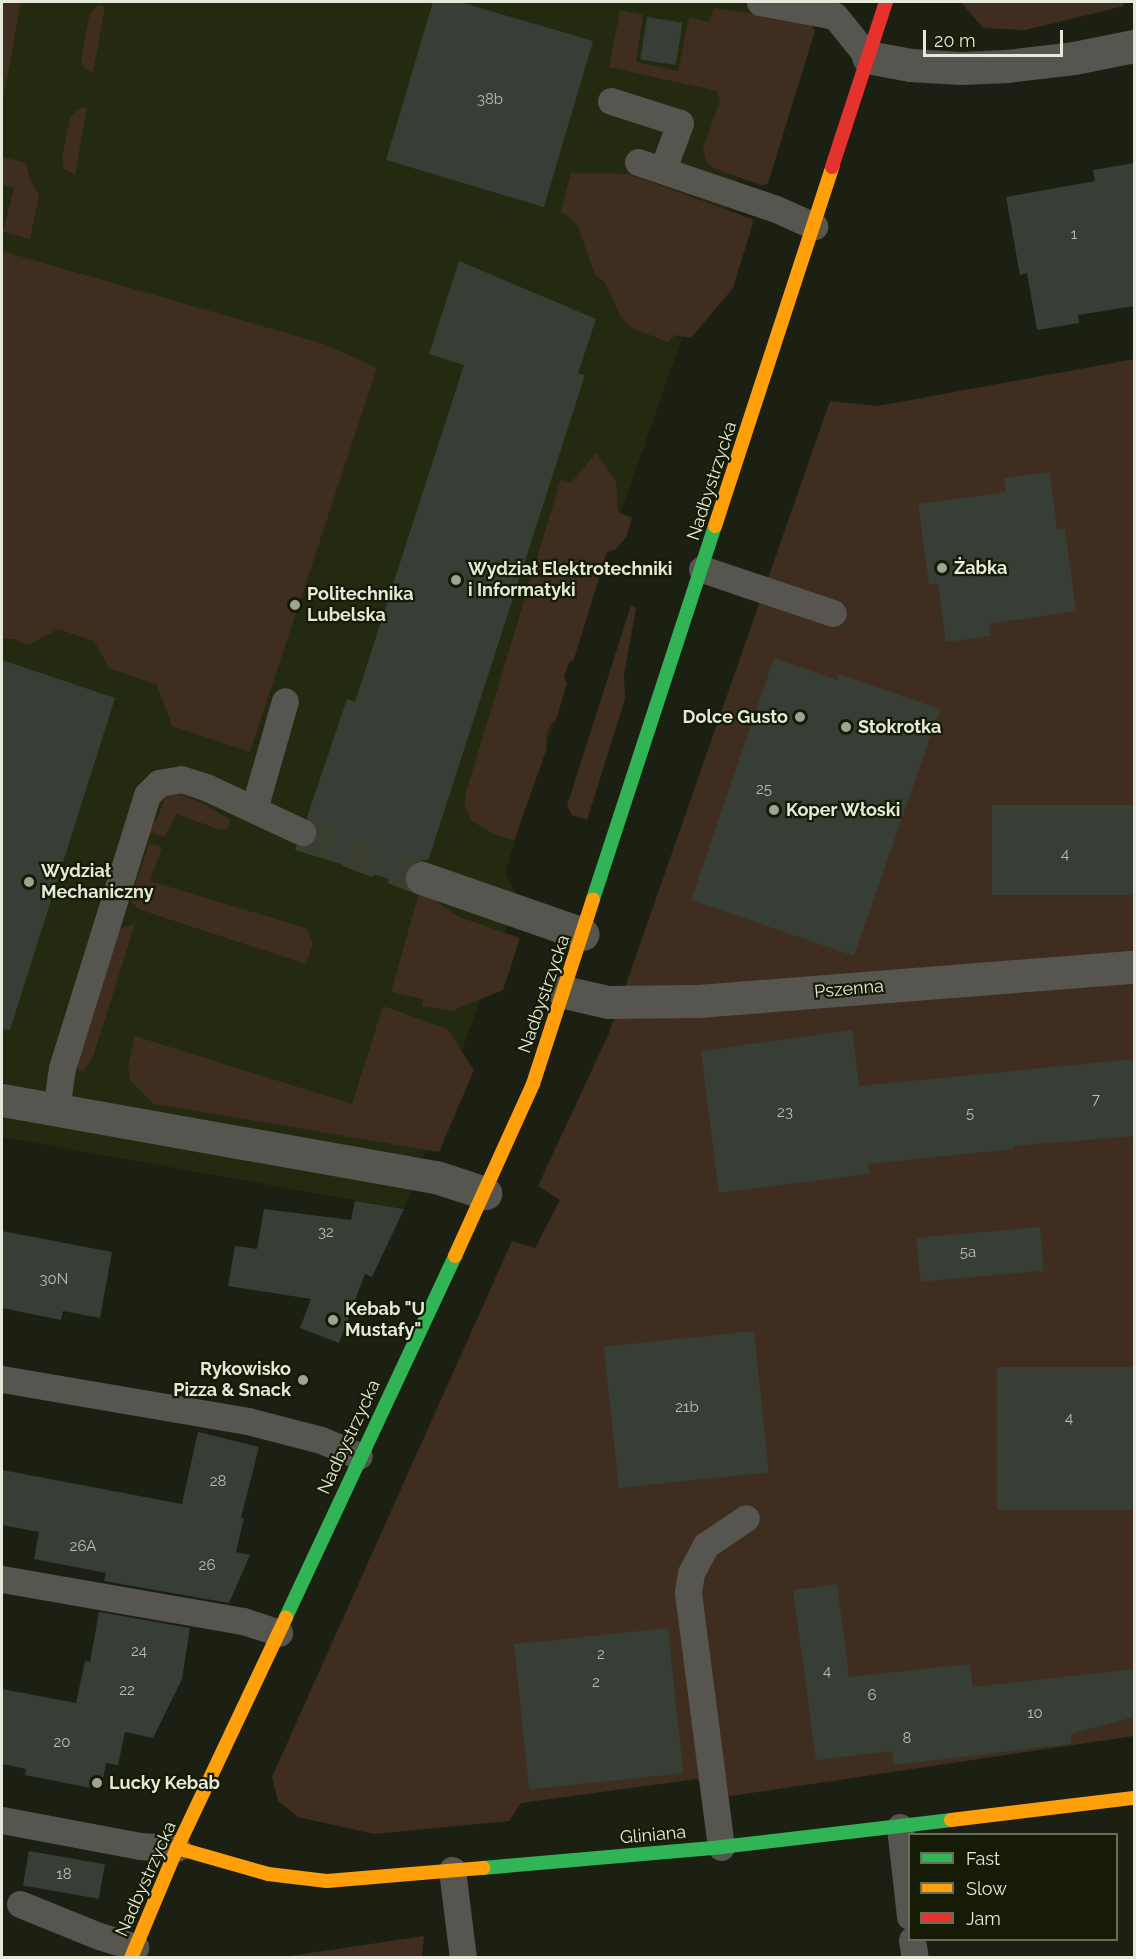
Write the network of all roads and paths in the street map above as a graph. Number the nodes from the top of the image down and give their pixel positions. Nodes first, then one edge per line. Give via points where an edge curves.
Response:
1 (760, 2) edge
2 (886, 2) edge
3 (1134, 46) edge
4 (868, 57) junction
5 (611, 101) dead end
6 (814, 226) junction
7 (702, 569) junction
8 (833, 613) dead end
9 (285, 701) dead end
10 (255, 809) junction
11 (302, 832) tunnel mouth
12 (422, 878) tunnel mouth
13 (583, 934) junction
14 (1134, 967) edge
15 (564, 992) junction
16 (2, 1100) edge
17 (56, 1109) junction
18 (485, 1193) junction
19 (2, 1379) edge
20 (359, 1456) junction
21 (746, 1518) dead end
22 (2, 1580) edge
23 (279, 1634) junction
24 (1134, 1798) edge
25 (2, 1820) edge
26 (900, 1827) junction
27 (721, 1847) junction
28 (177, 1848) junction
29 (452, 1870) junction
30 (908, 1906) edge
31 (8, 1907) edge
32 (912, 1941) edge
33 (133, 1952) edge
34 (463, 1958) edge
35 (915, 1958) edge

1 - 4 lane via 835,16
2 - 4 street, Nadbystrzycka
3 - 4 street via 1007,66 951,67
4 - 6 street, Nadbystrzycka
5 - 6 lane via 680,123 651,166
6 - 7 street, Nadbystrzycka
7 - 8 lane
7 - 13 street, Nadbystrzycka
9 - 10 lane
10 - 11 lane
10 - 17 lane via 181,779 159,783 147,795 63,1068
12 - 13 street
13 - 15 street, Nadbystrzycka
14 - 15 street, Pszenna via 698,1001 608,1002
15 - 18 street, Nadbystrzycka via 533,1084
16 - 17 street
17 - 18 street via 436,1177
18 - 20 street, Nadbystrzycka
19 - 20 lane via 248,1421 321,1440
20 - 23 street, Nadbystrzycka
21 - 27 lane via 706,1545 691,1574 688,1592
22 - 23 lane via 243,1621
23 - 28 street, Nadbystrzycka
24 - 26 street, Gliniana
25 - 28 lane via 139,1846
26 - 27 street, Gliniana
26 - 30 lane
27 - 29 street, Gliniana
28 - 29 street, Gliniana via 268,1874 327,1881
28 - 33 street, Nadbystrzycka
29 - 34 lane
31 - 33 lane via 99,1936
32 - 35 lane

